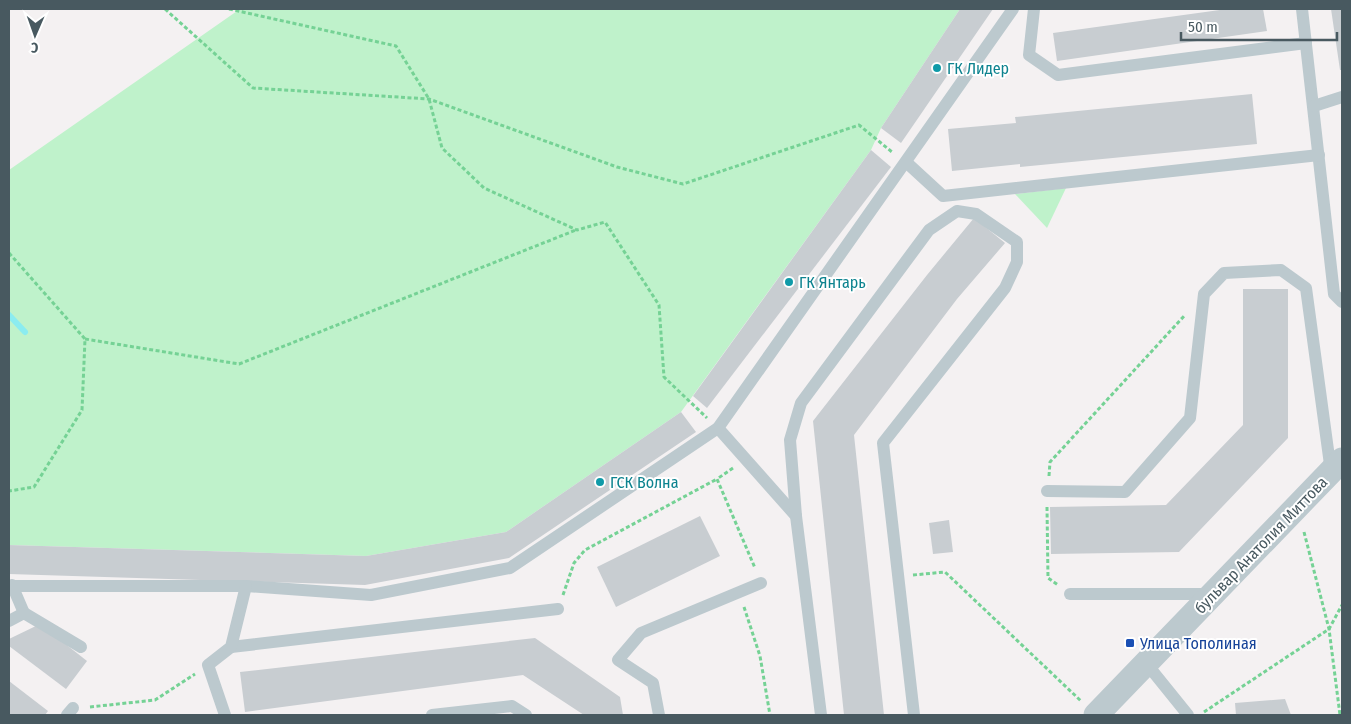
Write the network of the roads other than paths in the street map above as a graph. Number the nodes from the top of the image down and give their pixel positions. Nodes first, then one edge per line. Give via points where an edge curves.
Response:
1 (1013, 9) edge
2 (1034, 9) edge
3 (1302, 9) edge
4 (1306, 43) junction
5 (1342, 97) edge
6 (1314, 106) junction
7 (1319, 155) junction
8 (906, 162) junction
9 (1342, 302) edge
10 (718, 428) junction
11 (1336, 466) edge
12 (1047, 491) road end
13 (796, 516) junction
14 (761, 582) road end
15 (10, 586) edge
16 (246, 586) junction
17 (1070, 594) road end
18 (1213, 594) junction
19 (558, 608) road end
20 (24, 612) junction
21 (9, 621) edge
22 (81, 647) dead end
23 (231, 647) junction
24 (1146, 663) junction
25 (225, 715) edge
26 (432, 715) edge
27 (526, 715) edge
28 (659, 715) edge
29 (821, 715) edge
30 (914, 715) edge
31 (1096, 715) edge
32 (1188, 715) edge

1 - 8 lane
2 - 4 lane via 1029,55 1058,75
3 - 4 lane
4 - 6 lane
5 - 6 lane
6 - 7 lane
7 - 8 lane via 943,196
7 - 9 lane via 1334,294
8 - 10 lane
10 - 13 lane
10 - 16 lane via 510,568 371,595
11 - 12 lane via 1306,288 1280,270 1233,272 1224,273 1204,294 1190,418 1125,492
11 - 18 street, бульвар Анатолия Миттова
13 - 29 lane
13 - 30 lane via 790,440 801,403 930,230 957,211 976,214 1017,242 1017,262 1005,288 883,442
14 - 28 lane via 641,633 618,660 653,683
15 - 16 lane
15 - 20 lane
16 - 23 lane
17 - 18 lane
18 - 24 street, бульвар Анатолия Миттова
19 - 23 lane
20 - 21 lane
20 - 22 lane
23 - 25 lane via 208,665
24 - 31 street, бульвар Анатолия Миттова
24 - 32 lane
26 - 27 lane via 512,706

